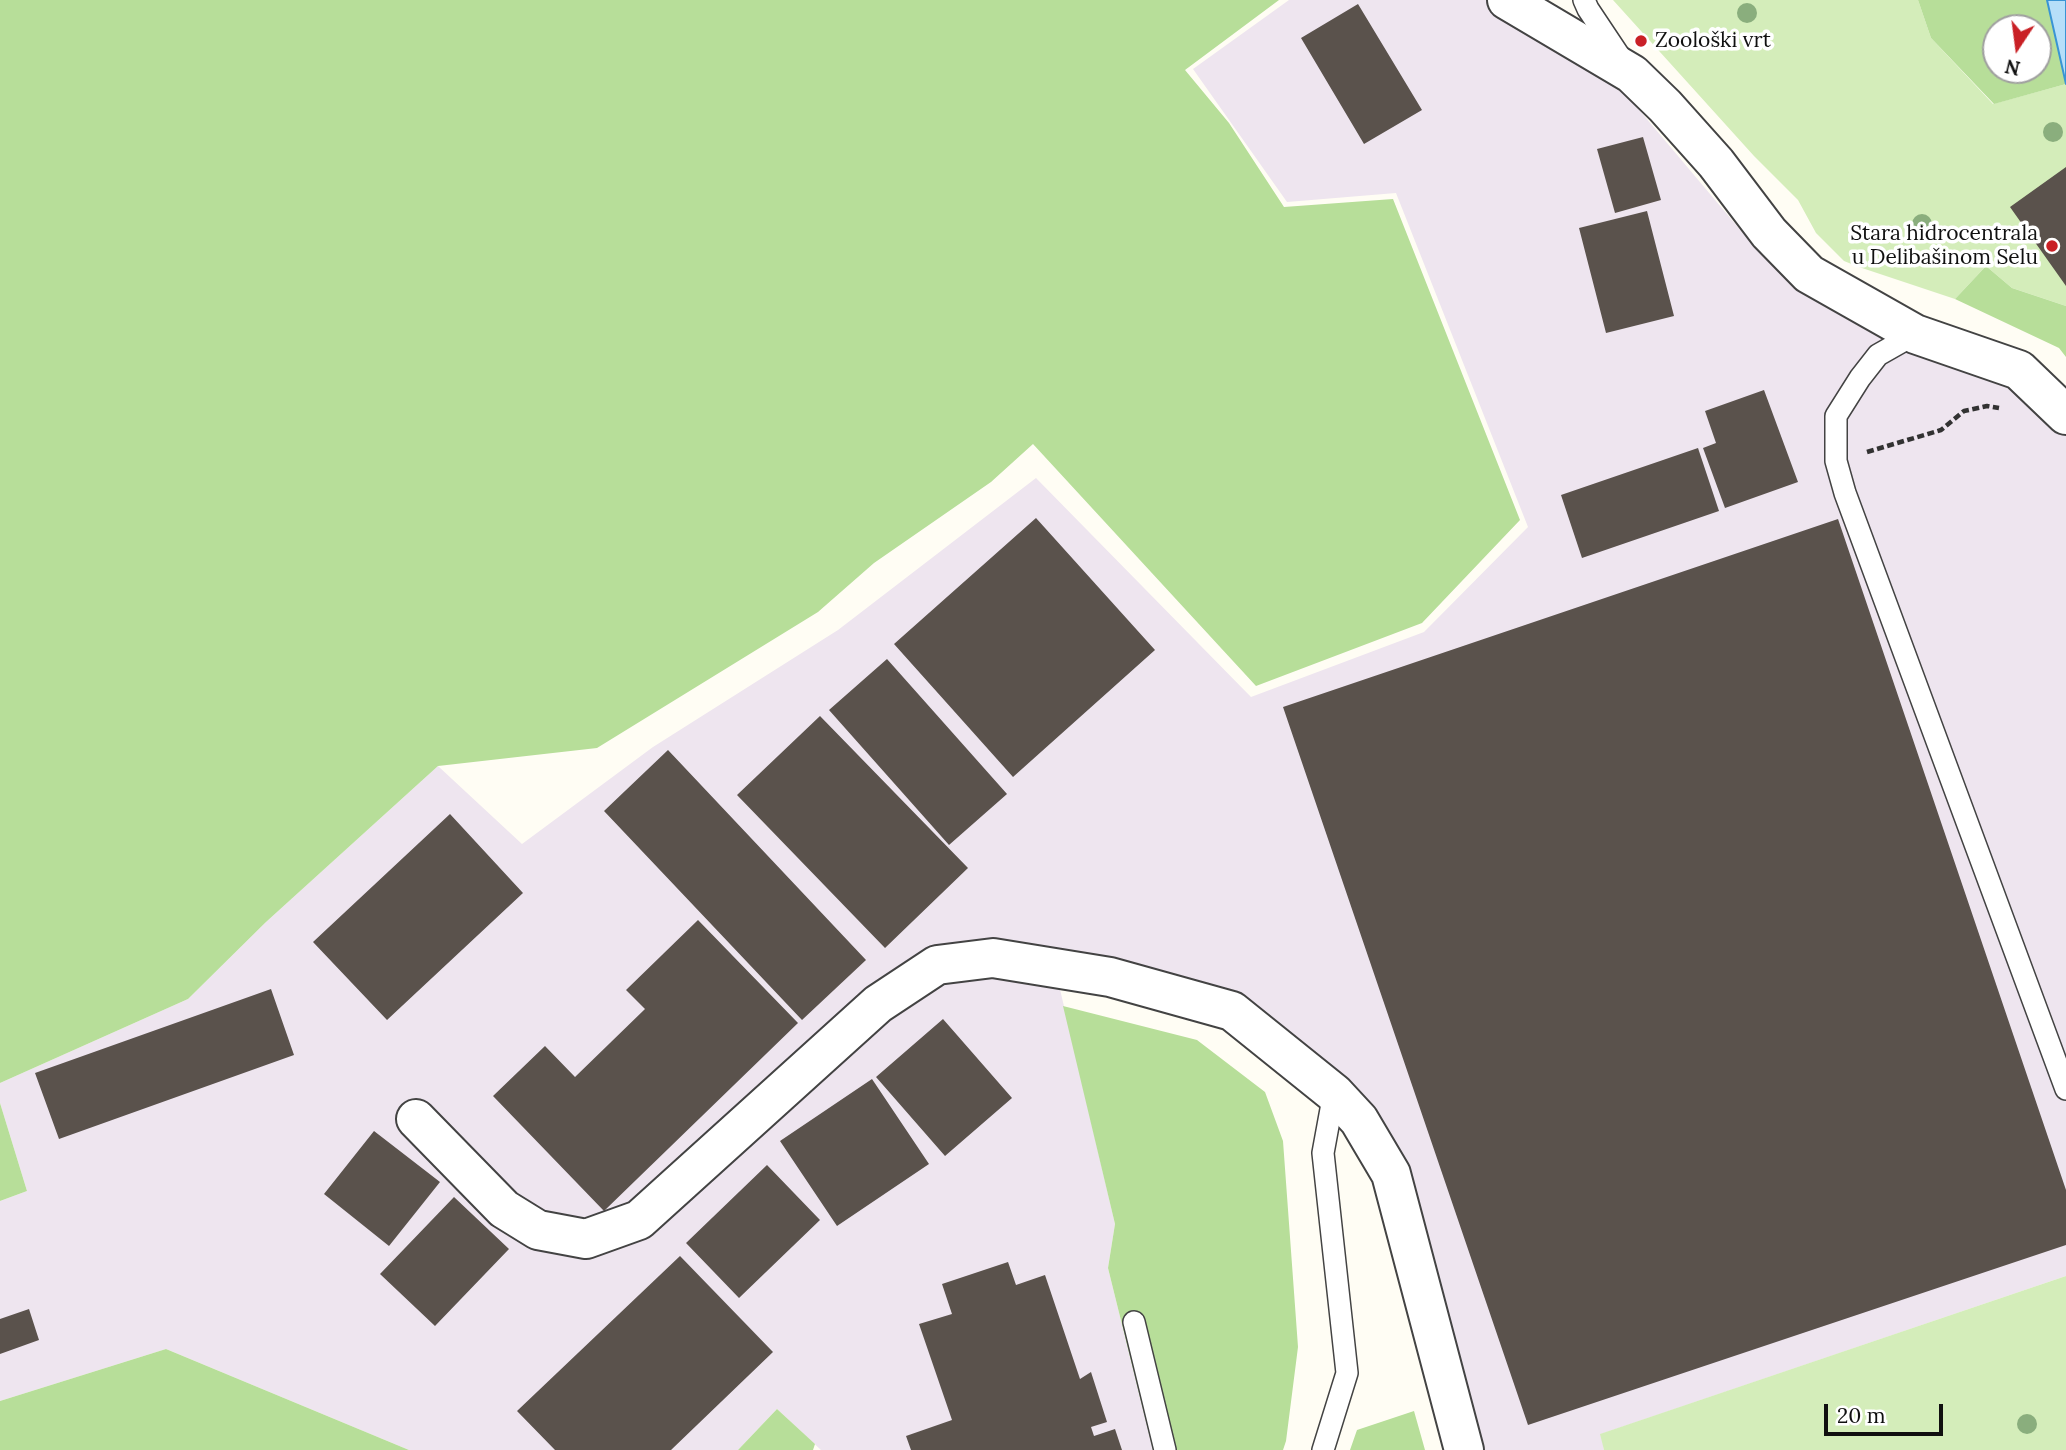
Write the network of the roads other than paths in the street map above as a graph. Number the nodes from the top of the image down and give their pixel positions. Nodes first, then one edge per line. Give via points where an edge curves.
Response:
1 (1507, 0) edge
2 (1584, 0) edge
3 (1632, 74) junction
4 (1915, 334) junction
5 (2066, 415) edge
6 (2066, 1089) edge
7 (1334, 1093) junction
8 (416, 1119) dead end
9 (1134, 1322) dead end
10 (1165, 1450) edge
11 (1323, 1450) edge
12 (1464, 1450) edge

1 - 3 street
2 - 3 lane
3 - 4 street via 1716,163 1769,233 1809,274
4 - 5 street via 2019,370
4 - 6 lane via 1878,355 1836,416 1836,461
7 - 8 street via 1232,1011 1110,977 993,958 937,965 878,1004 639,1220 586,1238 538,1230 504,1209
7 - 11 lane via 1323,1153 1347,1373
7 - 12 street via 1359,1120 1391,1174
9 - 10 lane

